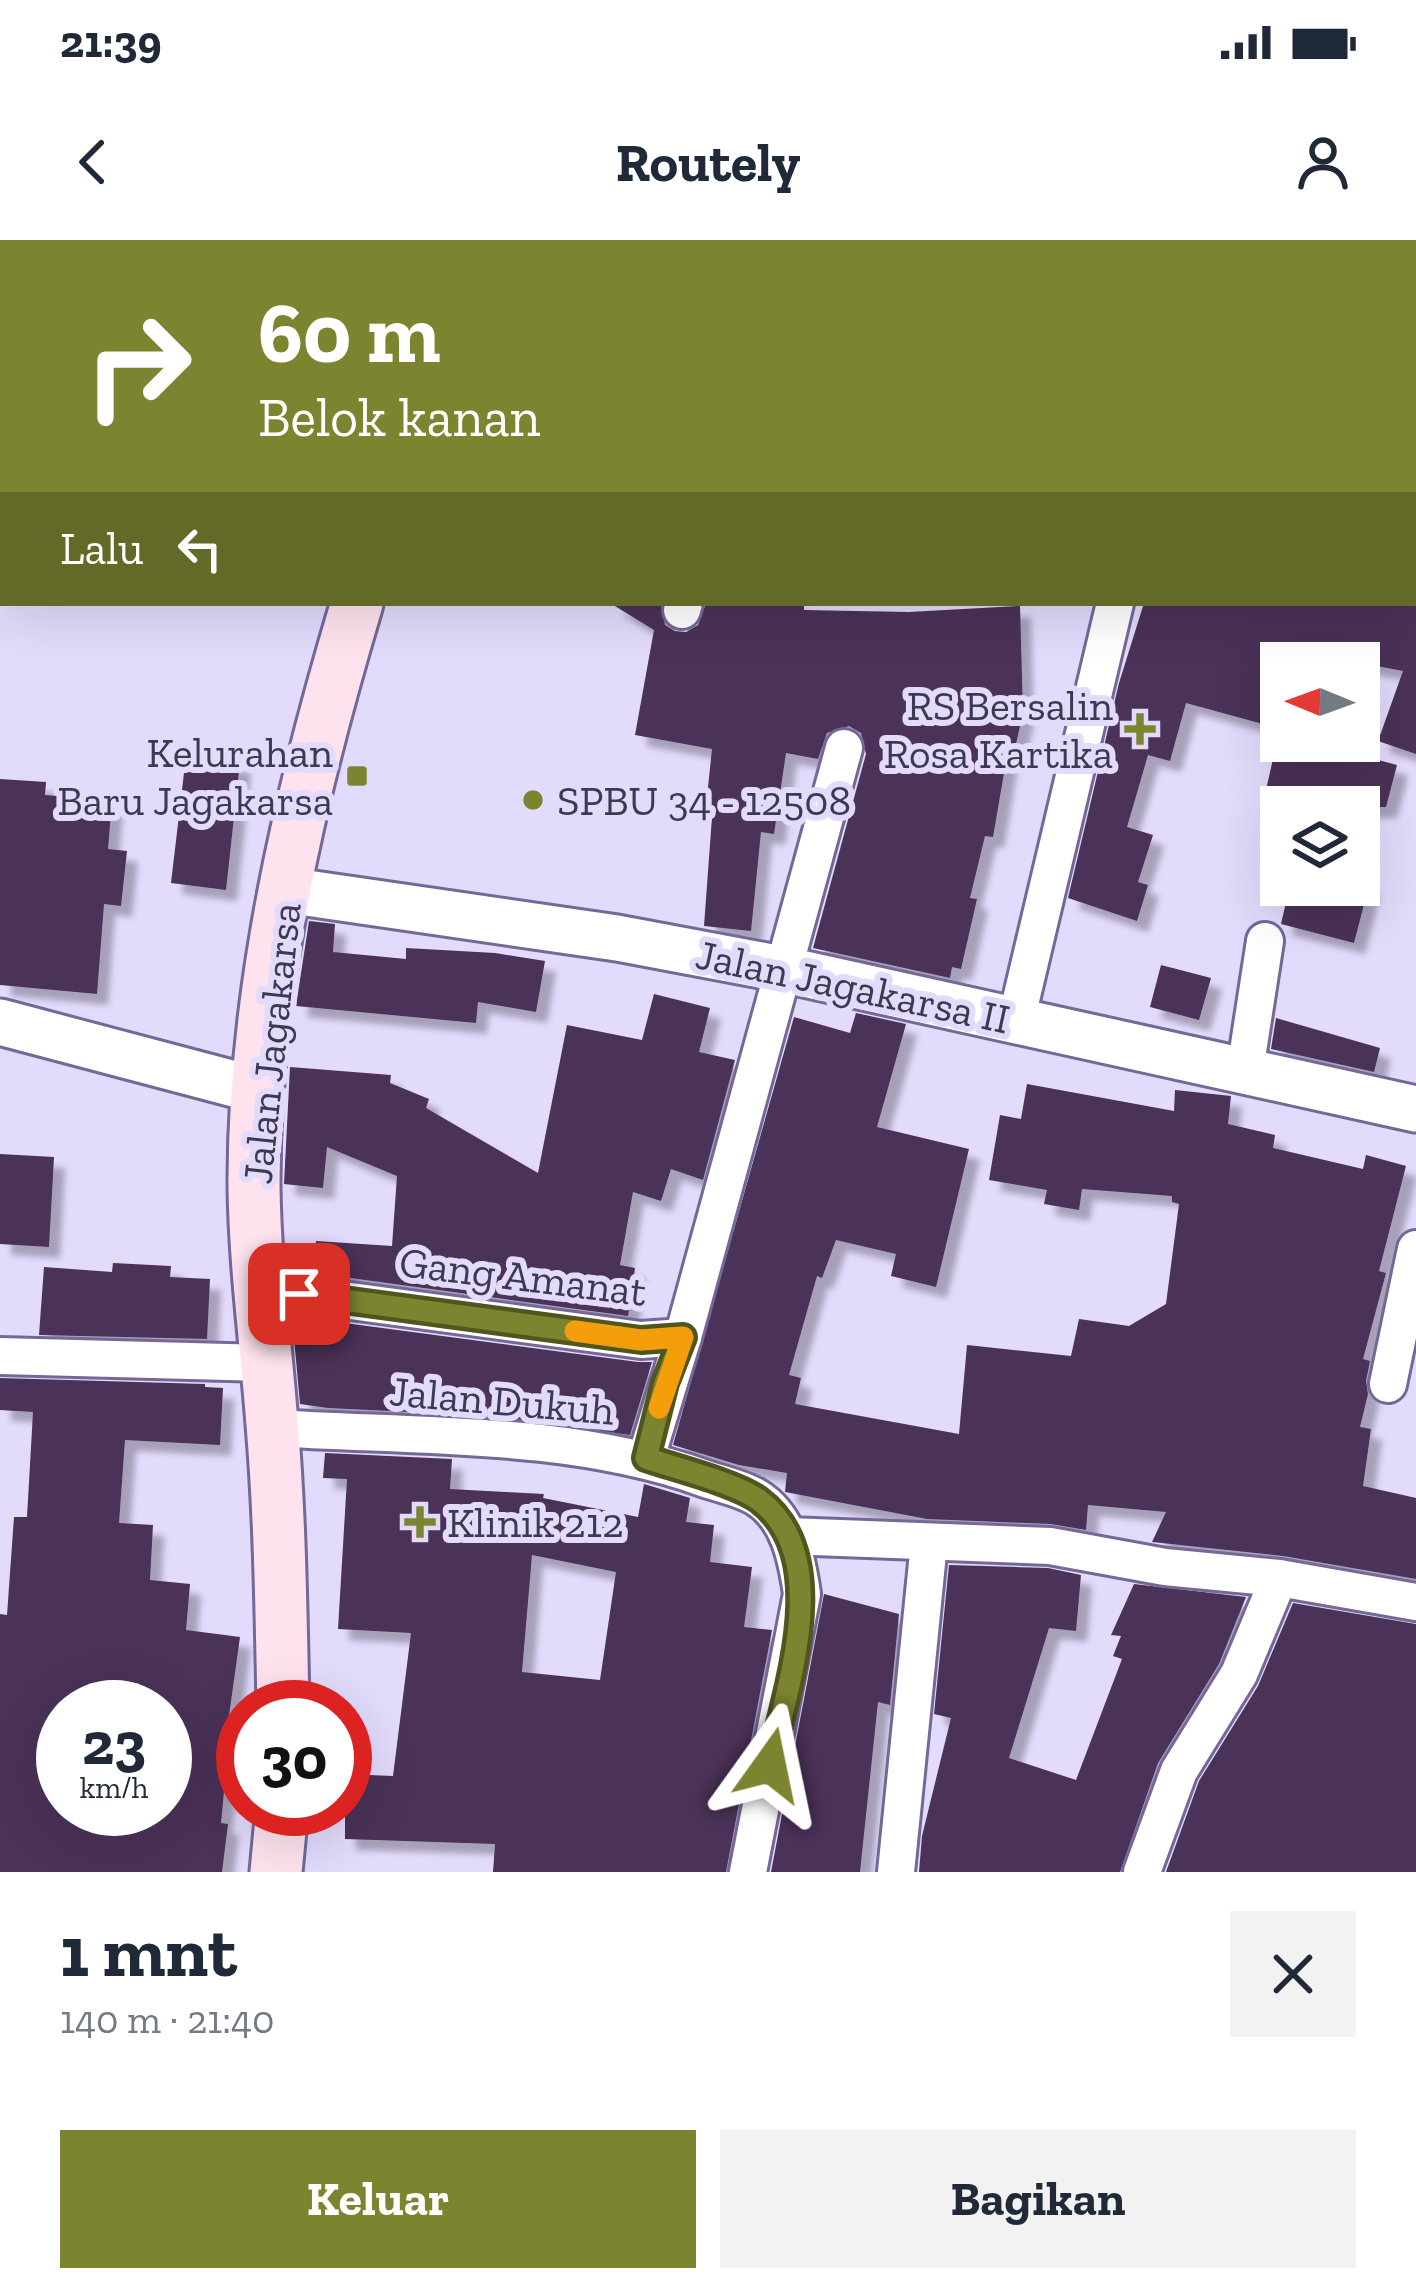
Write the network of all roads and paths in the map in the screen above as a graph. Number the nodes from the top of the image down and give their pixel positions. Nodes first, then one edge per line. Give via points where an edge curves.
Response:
1 (356, 606) edge
2 (1114, 606) edge
3 (844, 748) dead end
4 (286, 890) junction
5 (1265, 941) dead end
6 (782, 969) junction
7 (1016, 1021) junction
8 (0, 1022) edge
9 (1245, 1071) junction
10 (257, 1090) junction
11 (1416, 1109) edge
12 (1416, 1250) edge
13 (261, 1289) junction
14 (683, 1337) junction
15 (0, 1356) edge
16 (267, 1364) junction
17 (1388, 1384) dead end
18 (273, 1428) junction
19 (646, 1458) junction
20 (788, 1536) junction
21 (929, 1543) junction
22 (1279, 1578) junction
23 (1416, 1602) edge
24 (282, 1680) edge
25 (279, 1836) edge
26 (276, 1872) edge
27 (748, 1872) edge
28 (896, 1872) edge
29 (1142, 1872) edge

1 - 4 main road, Jalan Jagakarsa
2 - 7 street
3 - 6 street, Gang Amanat
4 - 6 street, Jalan Jagakarsa II
4 - 10 main road, Jalan Jagakarsa
5 - 9 street
6 - 7 street, Jalan Jagakarsa II
6 - 14 street, Gang Amanat
7 - 9 street, Jalan Jagakarsa II
8 - 10 street
9 - 11 street, Jalan Jagakarsa II
10 - 13 main road, Jalan Jagakarsa
12 - 17 street
13 - 14 street, Gang Amanat via 641,1340
13 - 16 main road, Jalan Jagakarsa
14 - 19 street
15 - 16 street
16 - 18 main road, Jalan Jagakarsa
18 - 19 street, Jalan Dukuh
18 - 24 main road, Jalan Jagakarsa
19 - 20 street, Jalan Dukuh via 755,1497
20 - 21 street
20 - 27 street via 802,1594 799,1623
21 - 22 street via 1050,1546
21 - 28 street
22 - 23 street
22 - 29 street via 1239,1674 1179,1771
25 - 26 main road

